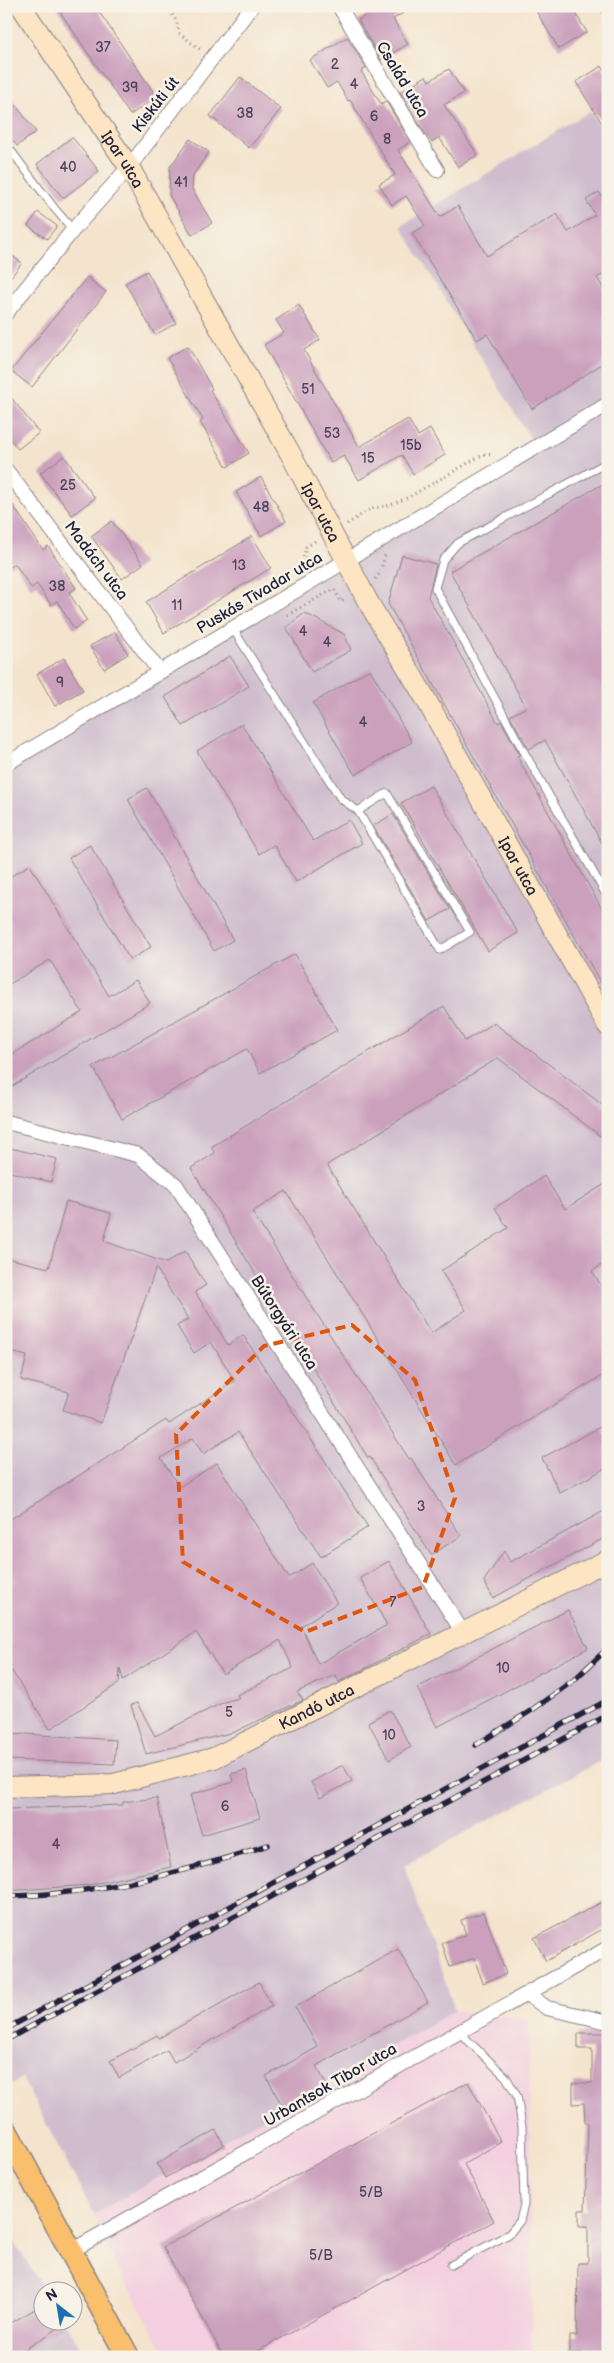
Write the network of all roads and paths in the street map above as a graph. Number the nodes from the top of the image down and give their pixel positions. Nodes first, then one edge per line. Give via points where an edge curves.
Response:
1 (20, 6) edge
2 (160, 6) edge
3 (252, 6) edge
4 (339, 6) edge
5 (212, 58) junction
6 (6, 144) edge
7 (129, 167) junction
8 (437, 170) dead end
9 (73, 230) junction
10 (6, 313) edge
11 (608, 404) edge
12 (514, 458) junction
13 (608, 462) edge
14 (6, 470) edge
15 (370, 509) dead end
16 (311, 544) dead end
17 (392, 551) dead end
18 (347, 560) junction
19 (301, 569) dead end
20 (371, 584) dead end
21 (233, 629) junction
22 (160, 672) junction
23 (6, 764) edge
24 (358, 811) junction
25 (607, 896) edge
26 (608, 1026) edge
27 (6, 1122) edge
28 (608, 1560) edge
29 (464, 1634) junction
30 (6, 1787) edge
31 (608, 1948) edge
32 (527, 1994) junction
33 (608, 2022) edge
34 (458, 2031) junction
35 (6, 2131) edge
36 (71, 2251) junction
37 (451, 2265) dead end
38 (128, 2357) edge

1 - 7 street, Ipar utca
2 - 5 path via 171,11 180,33
3 - 5 street, Kiskúti út
4 - 8 street, Család utca
5 - 7 street, Kiskúti út
6 - 9 lane
7 - 9 street, Kiskúti út
7 - 18 street, Ipar utca
9 - 10 street, Kiskúti út
11 - 12 street, Puskás Tivadar utca
12 - 15 path via 484,454 409,497
12 - 18 street, Puskás Tivadar utca
13 - 25 lane via 458,544 443,560 435,588
14 - 22 street, Madách utca
16 - 19 path via 303,553
17 - 20 path via 384,556 380,573
18 - 21 street, Puskás Tivadar utca
18 - 26 street, Ipar utca
21 - 22 street, Puskás Tivadar utca
21 - 24 lane via 341,799
22 - 23 street, Puskás Tivadar utca
24 - 24 lane via 440,950 470,932 387,793
27 - 29 street, Bútorgyári utca via 138,1155 176,1185
28 - 29 street, Kandó utca
29 - 30 street, Kandó utca via 214,1758 114,1784
31 - 32 street, Urbantsok Tibor utca
32 - 33 street via 547,2008
32 - 34 street, Urbantsok Tibor utca
34 - 36 street, Urbantsok Tibor utca
34 - 37 lane via 506,2077 517,2096 522,2126 524,2204 520,2221 509,2234
35 - 36 main road
36 - 38 main road

